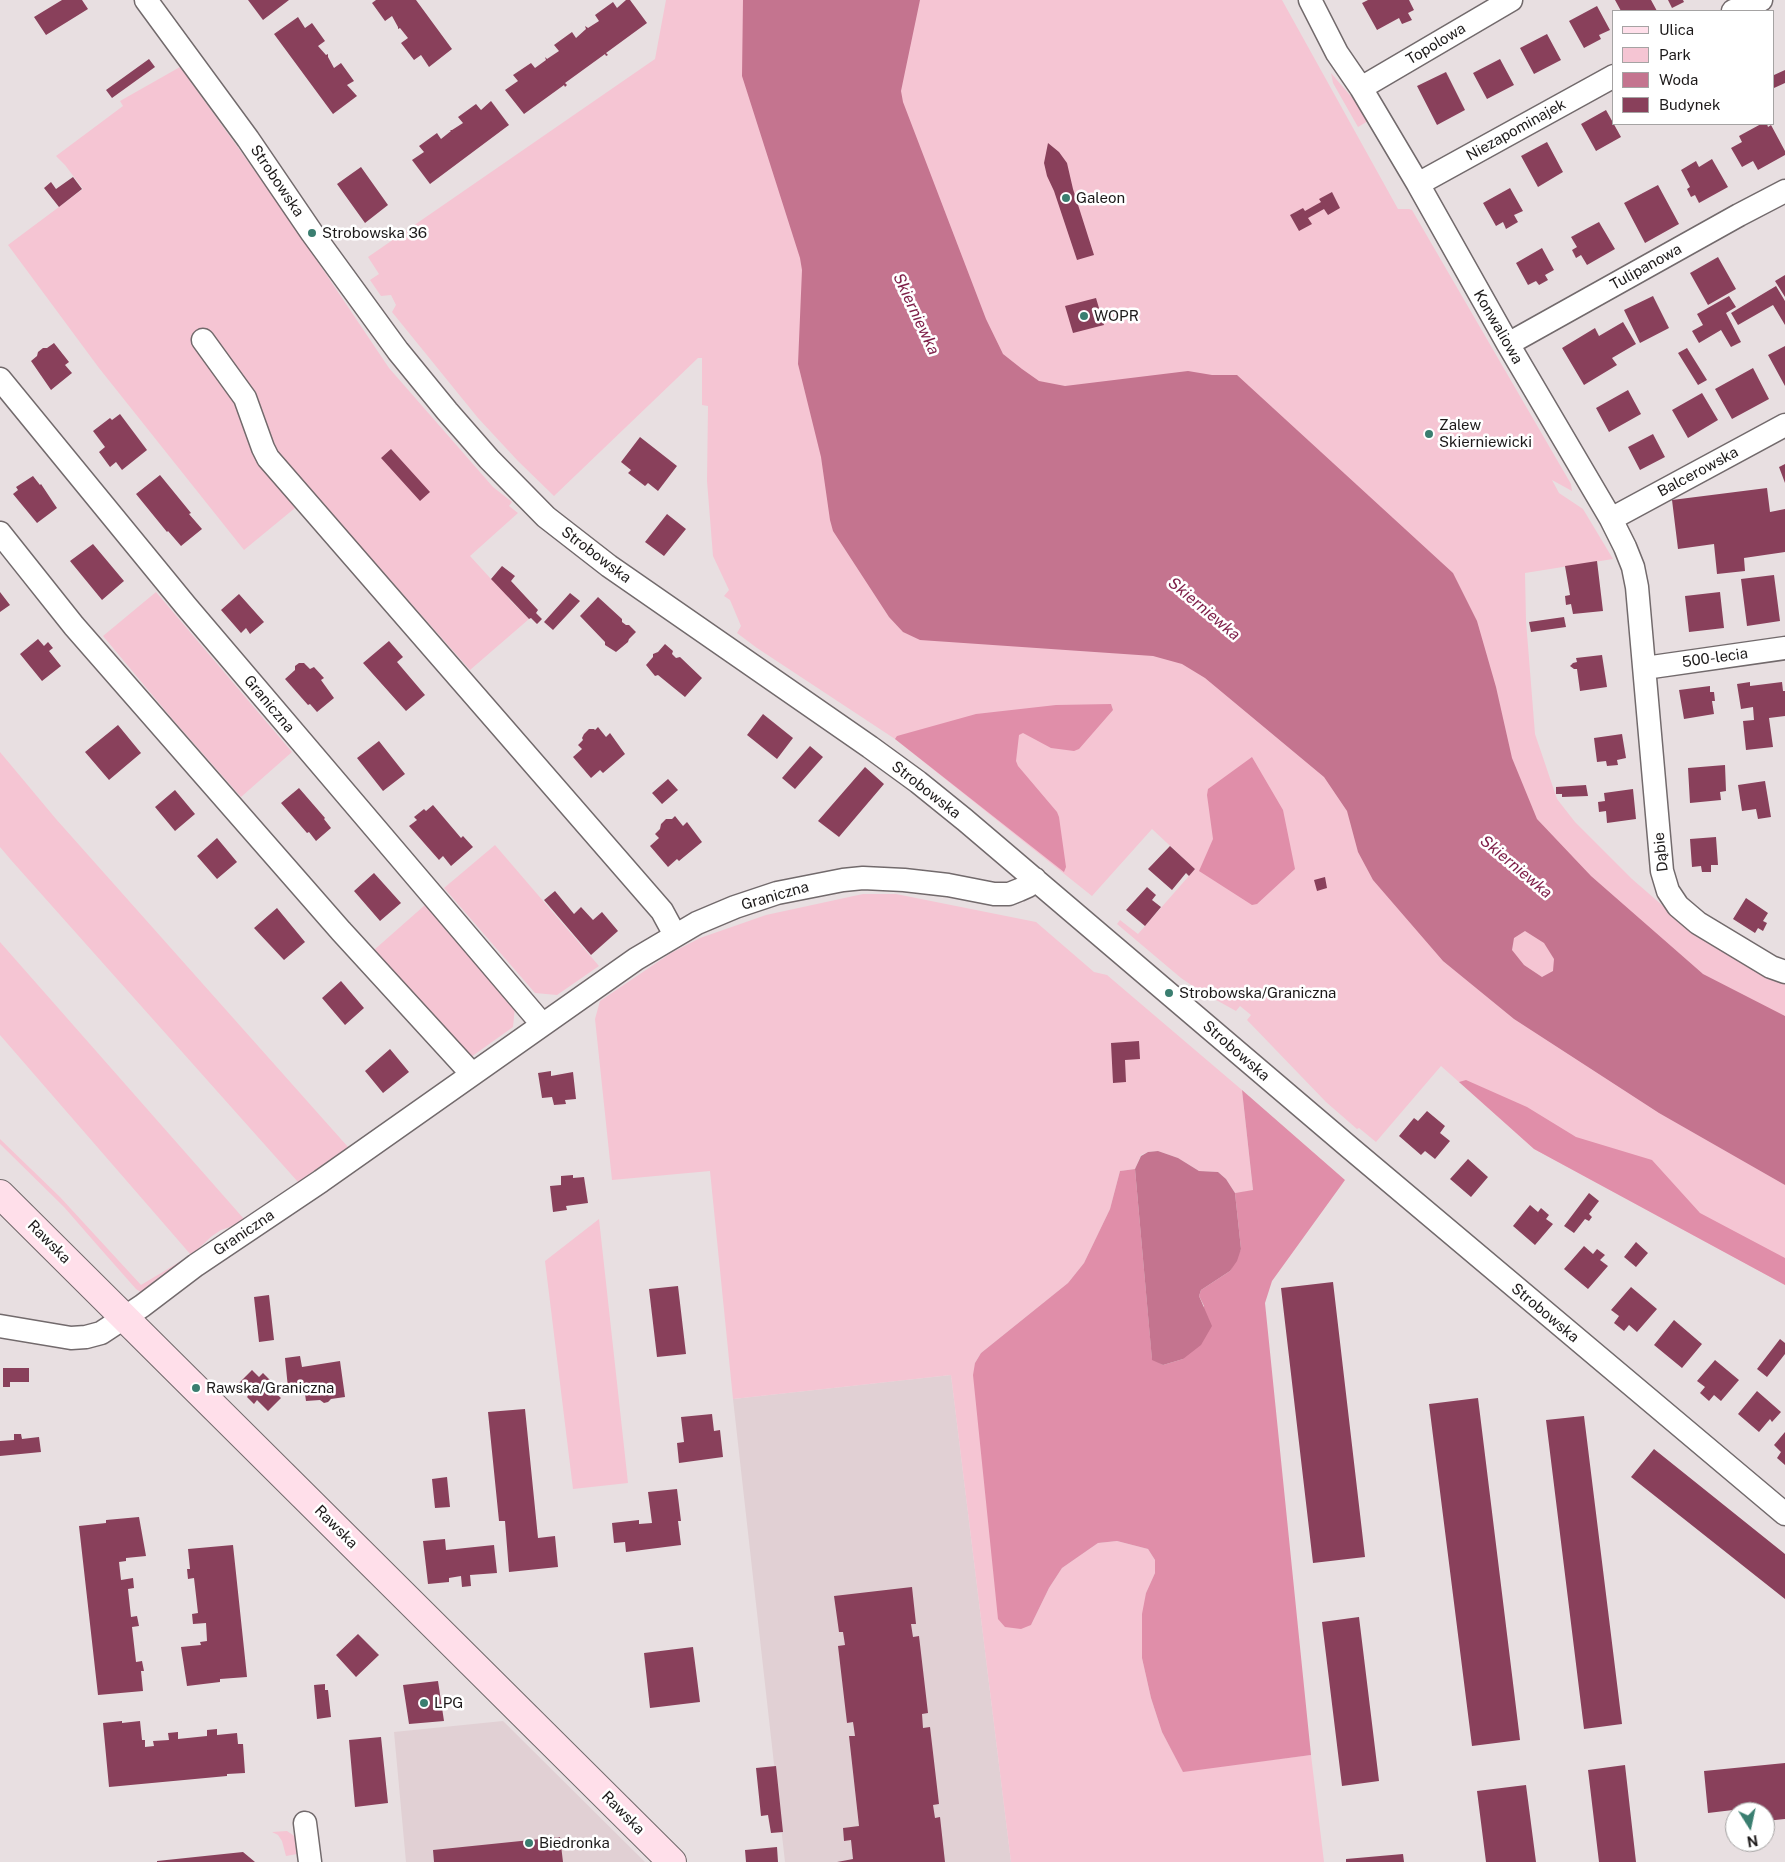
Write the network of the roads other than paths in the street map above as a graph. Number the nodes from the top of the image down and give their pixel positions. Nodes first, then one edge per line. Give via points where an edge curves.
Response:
1 (146, 0) edge
2 (1310, 0) edge
3 (1511, 0) edge
4 (1761, 0) edge
5 (1736, 10) edge
6 (1612, 77) edge
7 (1361, 88) junction
8 (1418, 184) junction
9 (1785, 191) edge
10 (203, 340) dead end
11 (1508, 344) junction
12 (0, 379) edge
13 (1785, 425) edge
14 (1611, 519) junction
15 (0, 533) edge
16 (1785, 648) edge
17 (1645, 668) junction
18 (1035, 879) junction
19 (675, 935) junction
20 (1785, 972) edge
21 (542, 1024) junction
22 (472, 1074) junction
23 (0, 1194) edge
24 (125, 1318) junction
25 (0, 1326) edge
26 (1785, 1514) edge
27 (306, 1823) dead end
28 (310, 1862) edge
29 (672, 1862) edge

1 - 18 street, Strobowska via 398,351 489,459 546,517 609,566 918,782
2 - 7 street, Konwaliowa via 1337,53
3 - 7 street, Topolowa
4 - 5 street
6 - 8 street, Niezapominajek
7 - 8 street, Konwaliowa
8 - 11 street, Konwaliowa
9 - 11 street, Tulipanowa
10 - 19 street via 245,398 268,458 662,910
11 - 14 street, Konwaliowa
12 - 21 street, Graniczna via 192,614
13 - 14 street, Balcerowska
14 - 17 street, Konwaliowa via 1633,568
15 - 22 street via 80,634 341,931
16 - 17 street, 500-lecia
17 - 20 street, Dąbie via 1662,871 1668,891 1678,906 1698,923
18 - 19 street, Graniczna via 1028,886 1009,894 904,880 863,878 822,883 776,893 735,907
18 - 26 street, Strobowska
19 - 21 street, Graniczna
21 - 22 street, Graniczna
22 - 24 street, Graniczna via 196,1265
23 - 24 street, Rawska
24 - 25 street, Graniczna via 100,1334 71,1338
24 - 29 street, Rawska
27 - 28 street

